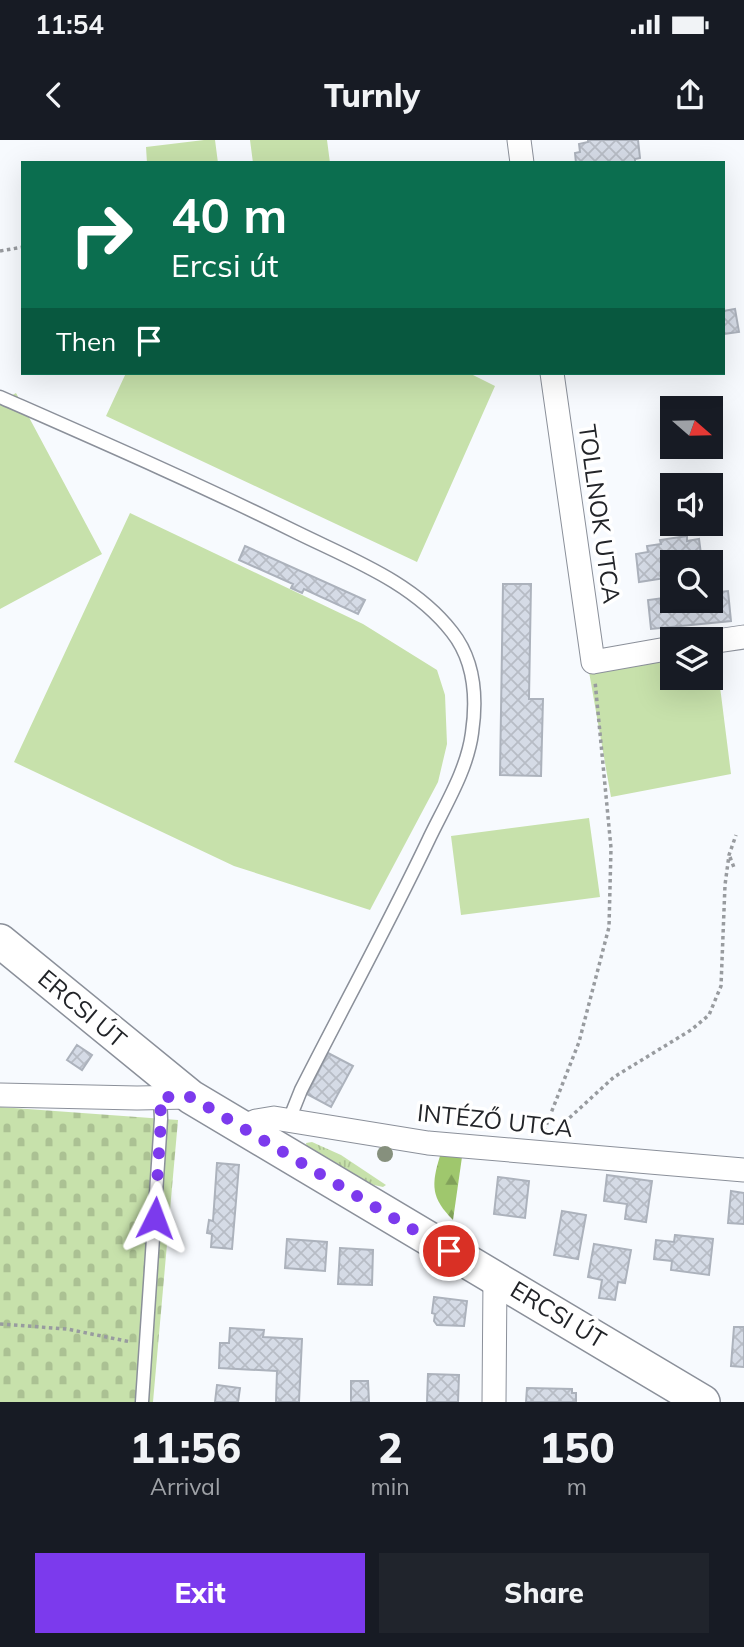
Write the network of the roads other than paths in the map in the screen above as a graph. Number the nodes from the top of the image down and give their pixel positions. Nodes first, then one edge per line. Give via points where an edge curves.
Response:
1 (519, 140) edge
2 (522, 161) edge
3 (552, 375) edge
4 (0, 397) edge
5 (744, 637) edge
6 (723, 640) edge
7 (660, 650) edge
8 (0, 941) edge
9 (0, 1094) edge
10 (175, 1097) junction
11 (289, 1120) junction
12 (242, 1127) junction
13 (744, 1170) edge
14 (495, 1278) junction
15 (142, 1402) edge
16 (494, 1402) edge
17 (704, 1402) edge

1 - 2 street
3 - 7 street, TOLLNOK UTCA via 593,662
4 - 11 lane via 267,517 391,580 430,607 467,657 475,709 459,777
5 - 6 street
8 - 10 main road, ERCSI ÚT
9 - 10 street
10 - 12 main road, ERCSI ÚT
10 - 15 lane via 161,1119
11 - 12 street, INTÉZŐ UTCA via 274,1118
11 - 13 street, INTÉZŐ UTCA via 428,1143
12 - 14 main road, ERCSI ÚT
14 - 16 street
14 - 17 main road, ERCSI ÚT

